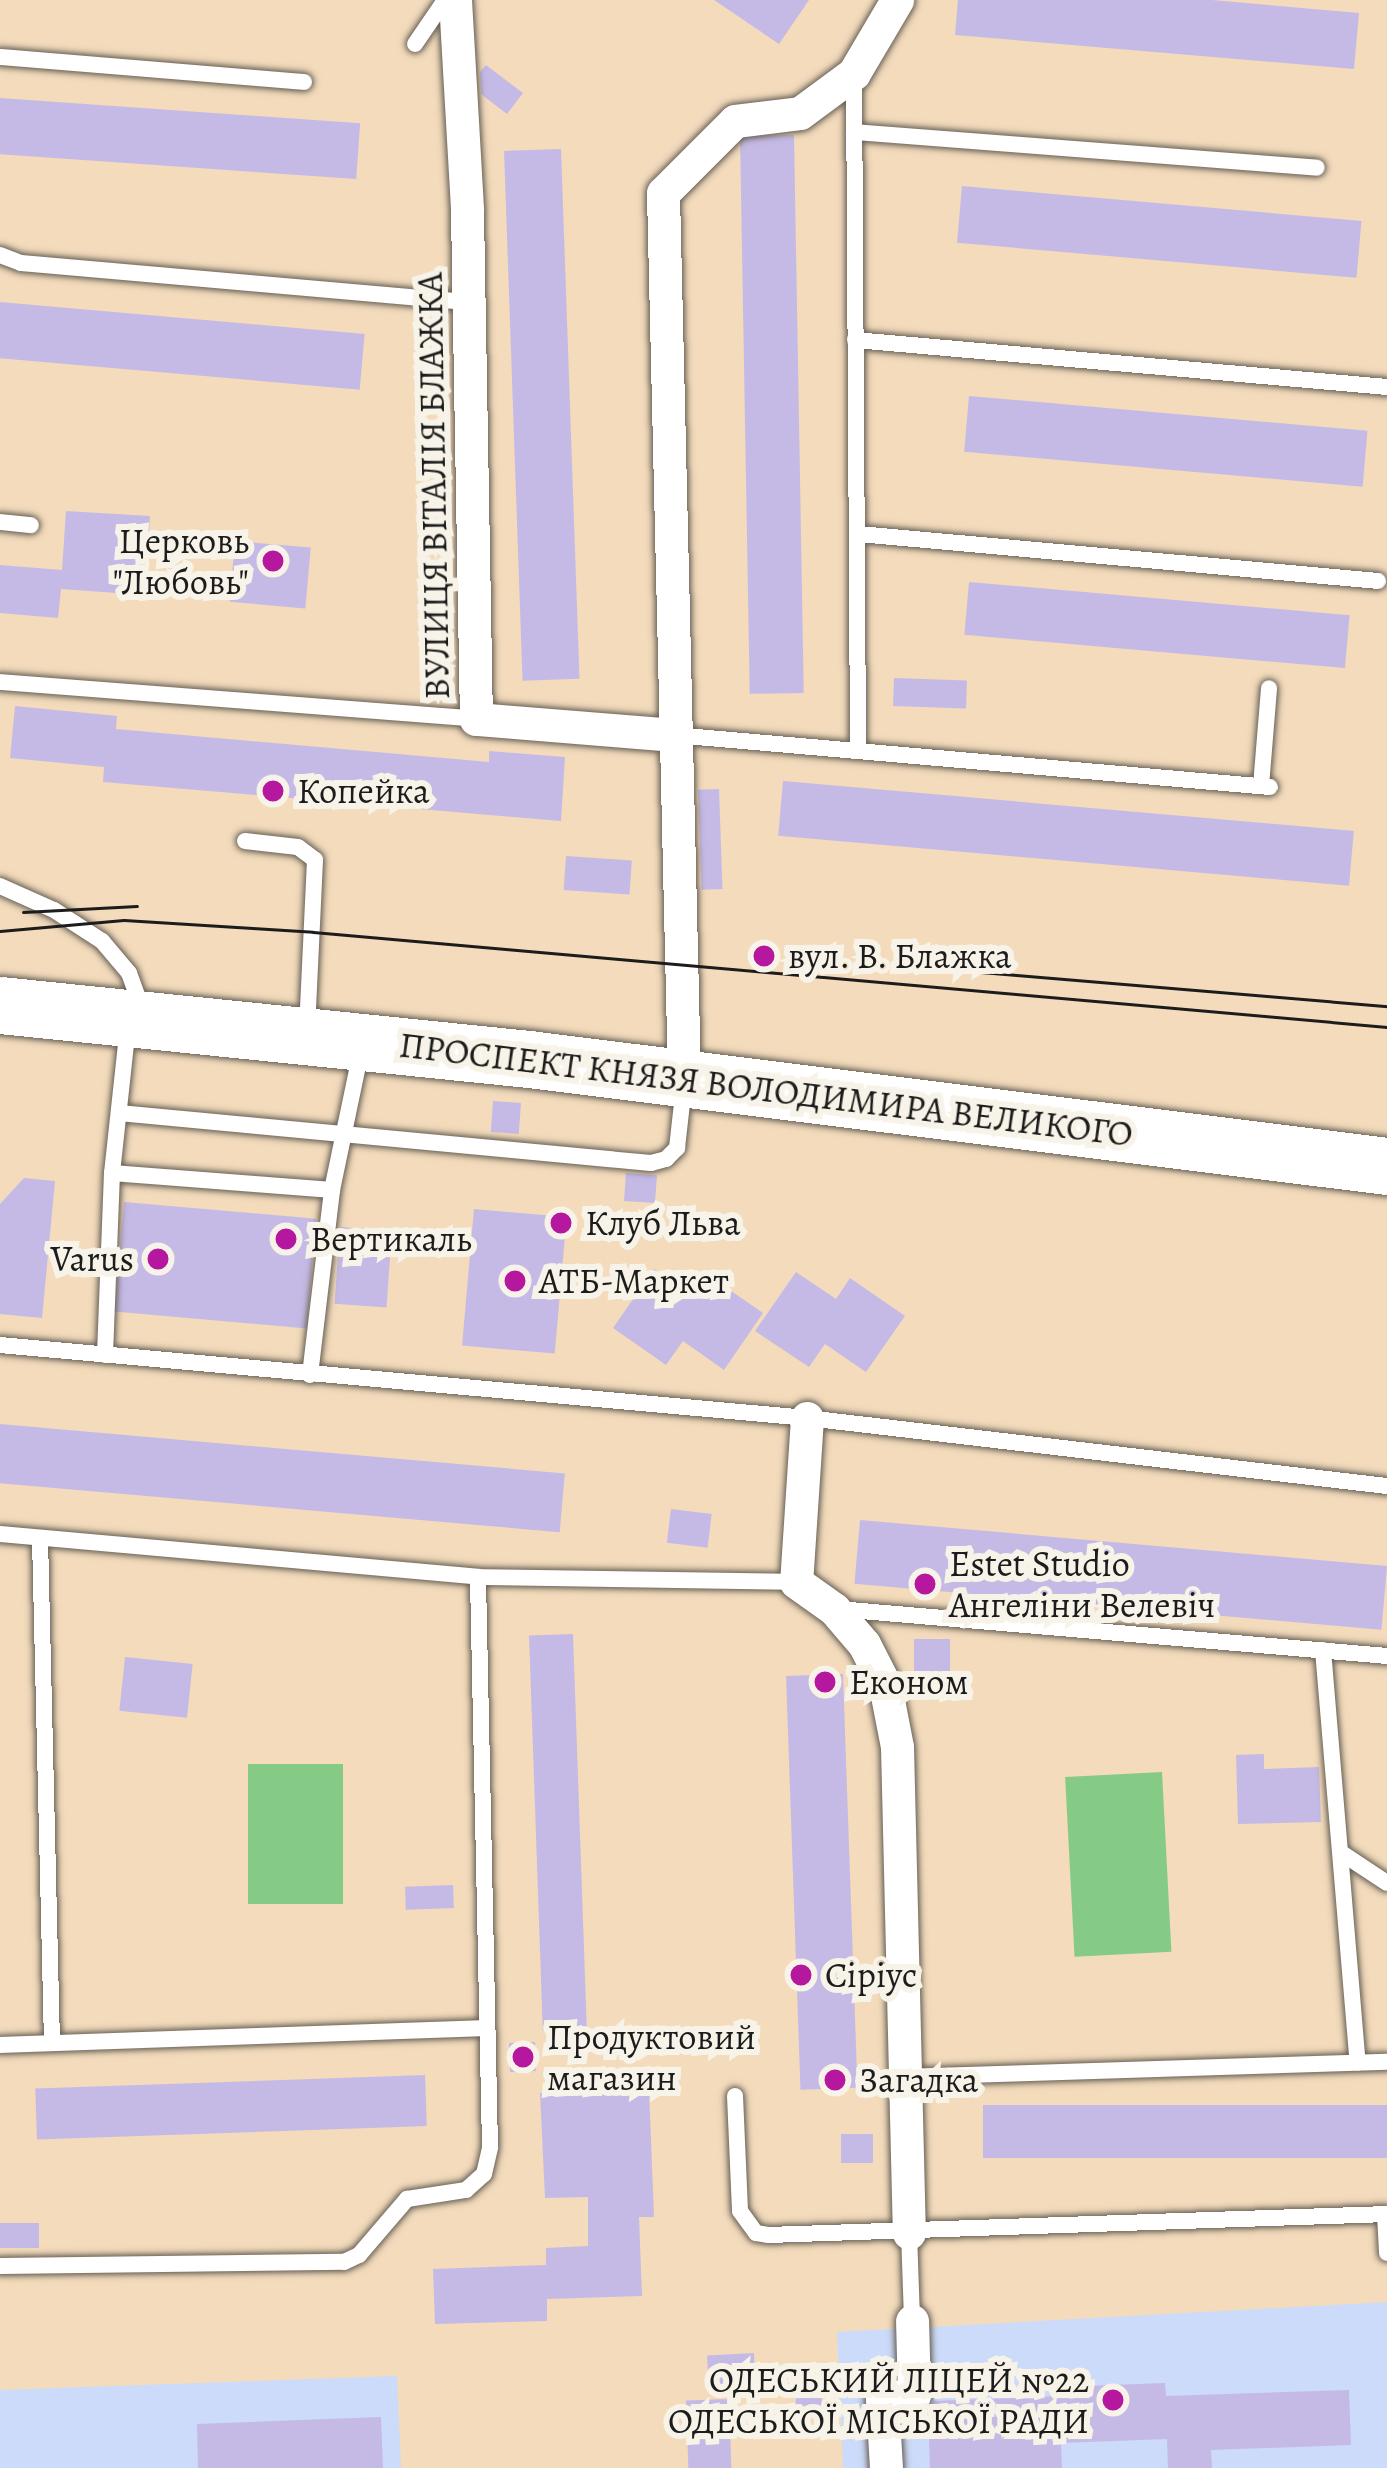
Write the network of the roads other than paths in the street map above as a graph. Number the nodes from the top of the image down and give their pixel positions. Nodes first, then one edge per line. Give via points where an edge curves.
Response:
1 (445, 0) edge
2 (455, 0) edge
3 (897, 0) edge
4 (415, 44) dead end
5 (0, 58) edge
6 (854, 74) junction
7 (304, 82) dead end
8 (854, 133) junction
9 (1317, 168) dead end
10 (0, 255) edge
11 (469, 302) junction
12 (855, 340) junction
13 (1387, 387) edge
14 (0, 522) edge
15 (31, 525) dead end
16 (859, 534) junction
17 (1378, 581) dead end
18 (0, 682) edge
19 (1269, 688) dead end
20 (476, 719) junction
21 (673, 735) junction
22 (858, 751) junction
23 (245, 841) dead end
24 (0, 886) edge
25 (0, 1005) edge
26 (136, 1020) junction
27 (307, 1035) junction
28 (363, 1042) junction
29 (684, 1078) junction
30 (119, 1113) junction
31 (344, 1138) junction
32 (1387, 1166) edge
33 (112, 1173) junction
34 (332, 1190) junction
35 (0, 1345) edge
36 (104, 1355) junction
37 (310, 1376) junction
38 (807, 1418) junction
39 (1387, 1486) edge
40 (0, 1534) edge
41 (40, 1538) junction
42 (478, 1576) junction
43 (796, 1582) junction
44 (834, 1609) junction
45 (1323, 1650) junction
46 (1387, 1656) edge
47 (1340, 1852) junction
48 (1387, 1883) edge
49 (487, 2029) junction
50 (52, 2043) junction
51 (0, 2045) edge
52 (1387, 2062) edge
53 (1358, 2063) junction
54 (903, 2077) junction
55 (735, 2096) dead end
56 (1386, 2214) edge
57 (909, 2234) junction
58 (1387, 2253) edge
59 (0, 2266) edge
60 (911, 2321) joint
61 (886, 2468) edge

1 - 4 lane
2 - 11 street, ВУЛИЦЯ ВІТАЛІЯ БЛАЖКА
3 - 6 street
5 - 7 lane
6 - 8 lane
6 - 21 street via 800,113 735,121 663,193
8 - 9 lane
8 - 12 lane
10 - 11 lane
11 - 20 street, ВУЛИЦЯ ВІТАЛІЯ БЛАЖКА
12 - 13 lane
12 - 16 lane
14 - 15 lane
16 - 17 lane
16 - 22 lane
18 - 20 lane
19 - 22 lane via 1266,786
20 - 21 street, ВУЛИЦЯ ВІТАЛІЯ БЛАЖКА
21 - 22 lane
21 - 29 street
23 - 27 lane via 298,847 315,860
24 - 26 lane via 102,940 129,974
25 - 26 highway, ПРОСПЕКТ КНЯЗЯ ВОЛОДИМИРА ВЕЛИКОГО
26 - 27 highway, ПРОСПЕКТ КНЯЗЯ ВОЛОДИМИРА ВЕЛИКОГО
26 - 30 lane
27 - 28 highway, ПРОСПЕКТ КНЯЗЯ ВОЛОДИМИРА ВЕЛИКОГО
28 - 29 highway, ПРОСПЕКТ КНЯЗЯ ВОЛОДИМИРА ВЕЛИКОГО
28 - 31 lane
29 - 31 lane via 677,1148 652,1163
29 - 32 highway, ПРОСПЕКТ КНЯЗЯ ВОЛОДИМИРА ВЕЛИКОГО
30 - 31 lane
30 - 33 lane
31 - 34 lane
33 - 34 lane
33 - 36 lane
34 - 37 lane
35 - 36 lane
36 - 37 lane
37 - 38 lane
38 - 39 lane
38 - 43 street
40 - 41 lane
41 - 42 lane
41 - 50 lane
42 - 43 lane
42 - 49 lane
43 - 44 street
44 - 45 lane
44 - 54 street via 885,1685 898,1748
45 - 46 lane
45 - 47 lane
47 - 48 lane
47 - 53 lane
49 - 50 lane
49 - 59 lane via 484,2174 466,2190 407,2199 344,2262
50 - 51 lane
52 - 53 lane
53 - 54 lane
54 - 57 street
55 - 57 lane via 740,2211 756,2233
56 - 57 lane
56 - 58 lane
57 - 60 lane
60 - 61 street via 914,2395 882,2398

